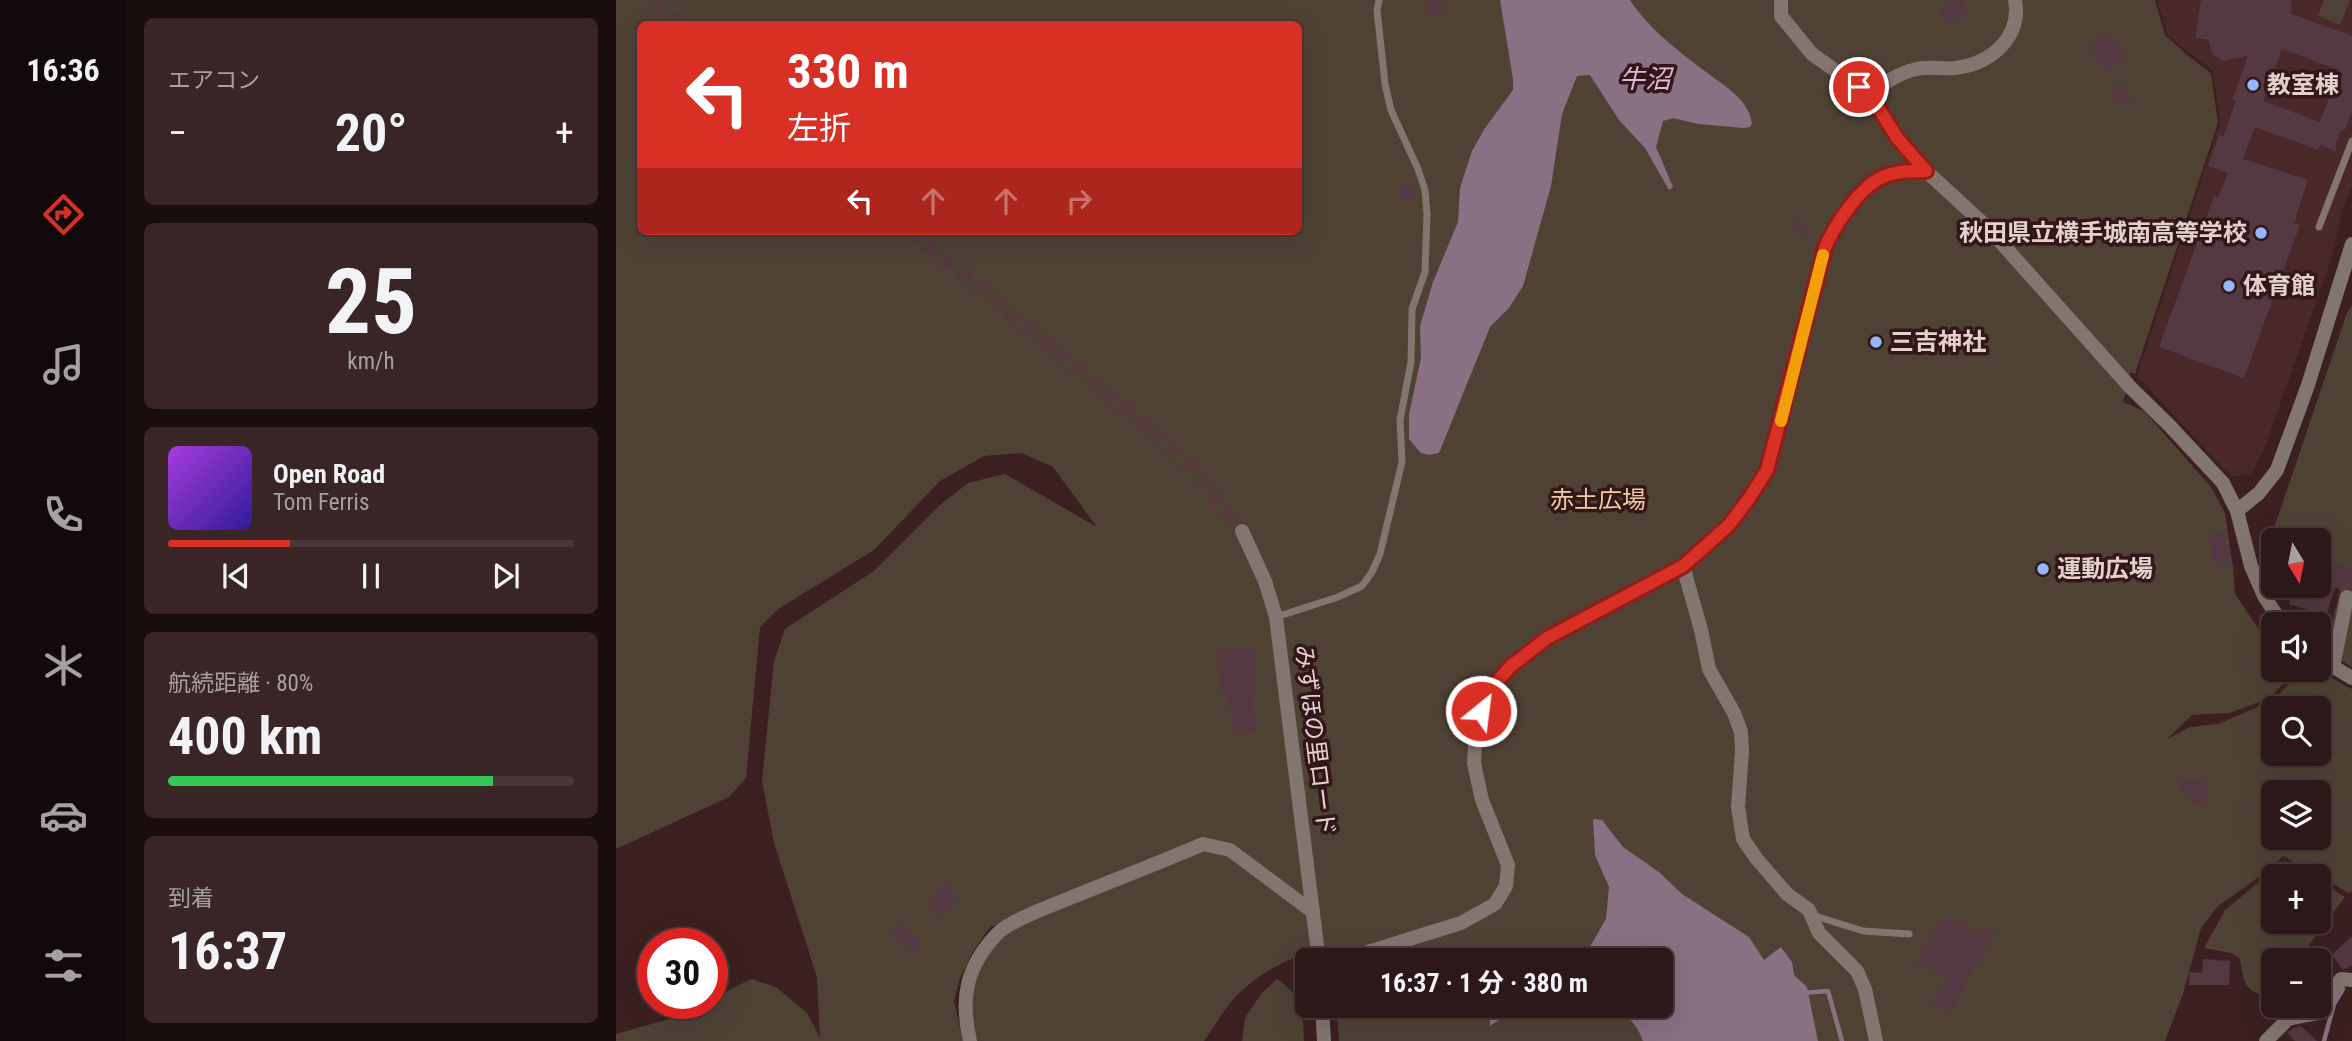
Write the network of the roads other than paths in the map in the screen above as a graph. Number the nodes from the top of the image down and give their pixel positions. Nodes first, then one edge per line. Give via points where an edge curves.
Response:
1 (1379, 0) edge
2 (1781, 0) edge
3 (2015, 0) edge
4 (1870, 95) junction
5 (2352, 141) edge
6 (1926, 171) junction
7 (2319, 227) dead end
8 (2352, 244) edge
9 (2237, 511) junction
10 (1242, 531) tunnel mouth
11 (1683, 566) junction
12 (2347, 597) dead end
13 (2274, 612) edge
14 (1276, 617) junction
15 (2333, 667) joint
16 (2352, 678) edge
17 (1313, 912) junction
18 (1811, 915) junction
19 (1909, 934) dead end
20 (1317, 948) edge
21 (1381, 948) edge
22 (2352, 980) edge
23 (1323, 1018) edge
24 (970, 1041) edge
25 (1324, 1041) edge
26 (1876, 1041) edge
27 (2266, 1041) edge

1 - 14 lane via 1388,97 1425,190 1427,214 1425,272 1412,309 1411,362 1401,420 1402,462 1380,554 1362,586
2 - 4 street via 1781,16 1812,54
3 - 4 street via 2017,12 2009,37 1995,55 1958,68 1917,69 1888,80
4 - 6 street via 1898,139
5 - 7 lane
6 - 9 street via 1988,228 2130,388 2203,461 2223,483
6 - 11 street via 1880,177 1831,233 1767,470 1729,525
8 - 9 street via 2277,470
9 - 13 street via 2251,566
10 - 14 street, みずほの里ロード
11 - 18 street via 1709,669 1741,732 1738,807 1743,839 1787,894
11 - 21 street via 1547,638 1511,666 1486,694 1476,729 1474,763 1482,800 1508,865 1506,886 1496,904 1461,923
12 - 15 street
14 - 17 street, みずほの里ロード
15 - 16 street
17 - 20 street, みずほの里ロード
17 - 24 street via 1230,850 1203,844 1040,910 1000,931 981,953 969,980 964,1002
18 - 19 lane via 1863,931
18 - 26 street via 1819,933 1857,971
22 - 27 street via 2341,979 2318,1013 2288,1019
23 - 25 street

